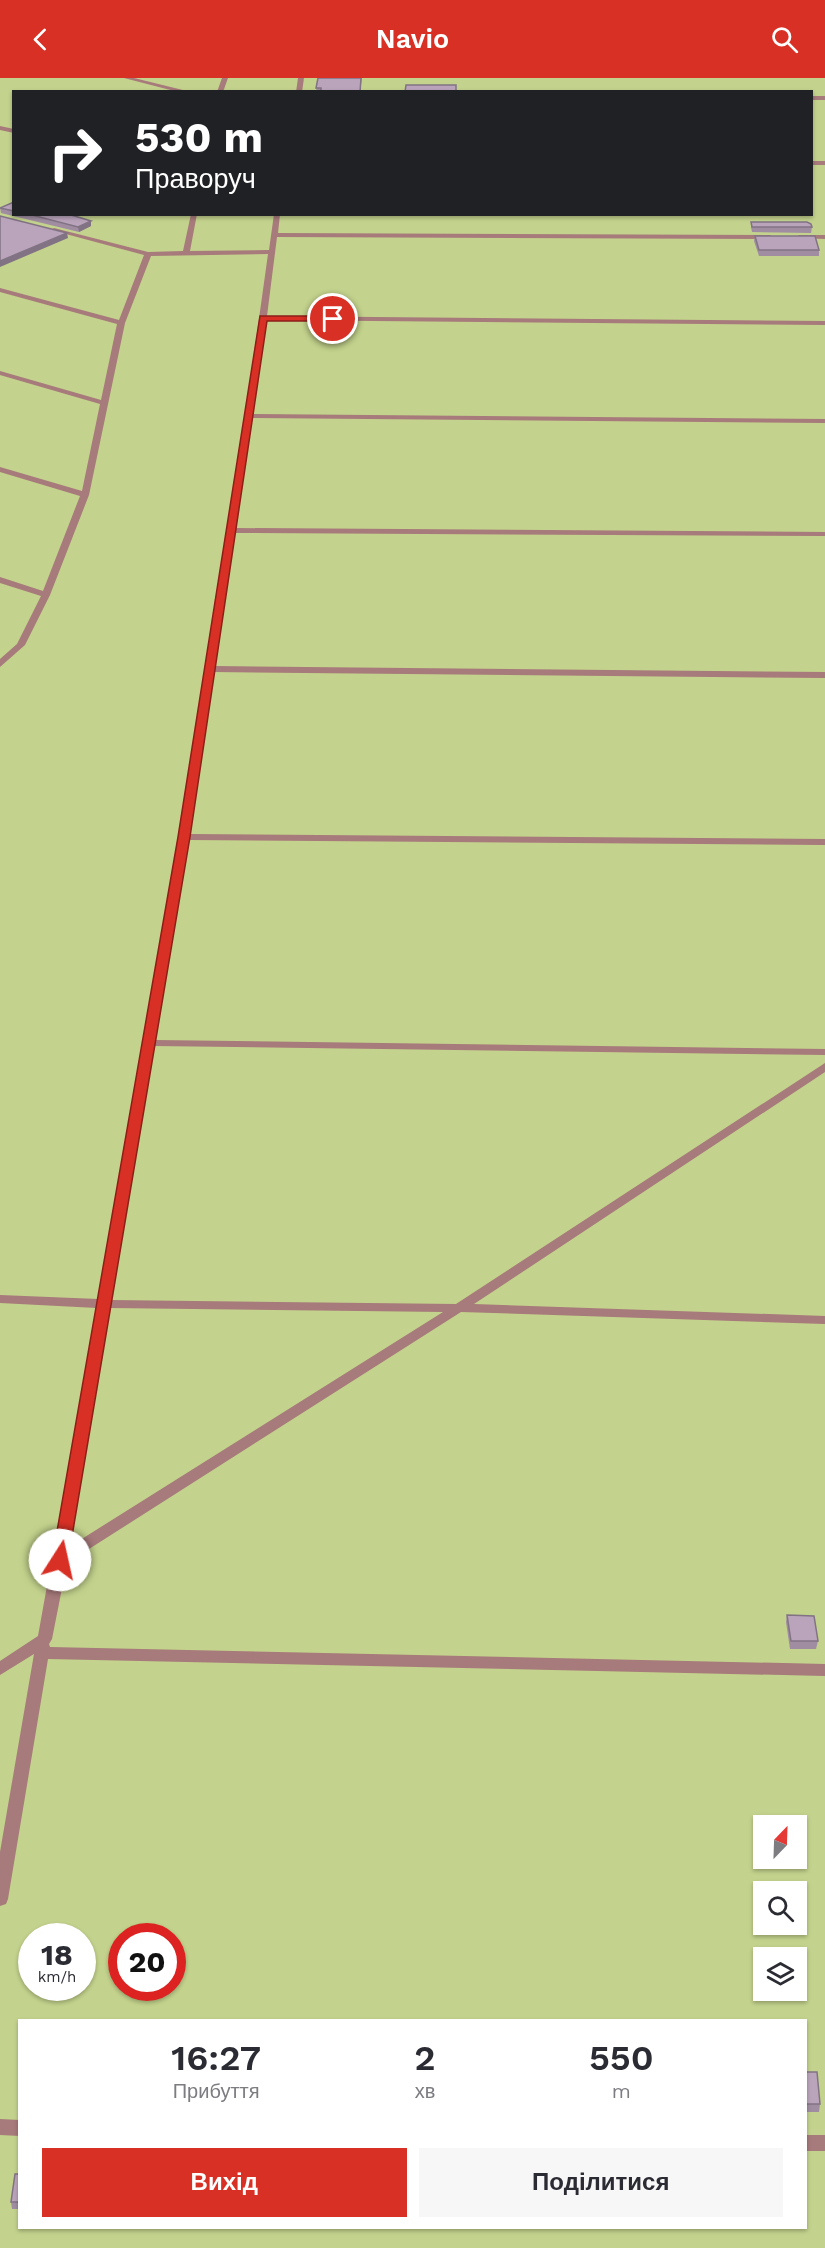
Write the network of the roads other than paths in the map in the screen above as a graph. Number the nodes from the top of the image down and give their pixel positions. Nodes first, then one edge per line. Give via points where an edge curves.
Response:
1 (127, 78) edge
2 (179, 90) edge
3 (194, 216) edge
4 (277, 216) edge
5 (45, 228) edge
6 (273, 236) junction
7 (780, 237) edge
8 (791, 237) edge
9 (825, 237) edge
10 (270, 252) junction
11 (186, 253) junction
12 (148, 254) junction
13 (0, 290) edge
14 (263, 318) junction
15 (121, 322) junction
16 (825, 323) edge
17 (0, 373) edge
18 (104, 403) junction
19 (249, 416) junction
20 (825, 421) edge
21 (0, 469) edge
22 (85, 495) junction
23 (232, 530) junction
24 (825, 534) edge
25 (0, 580) edge
26 (46, 595) junction
27 (0, 664) edge
28 (210, 669) junction
29 (825, 675) edge
30 (184, 837) junction
31 (825, 842) edge
32 (148, 1043) junction
33 (825, 1052) edge
34 (825, 1067) edge
35 (0, 1299) edge
36 (104, 1304) junction
37 (459, 1308) junction
38 (825, 1320) edge
39 (60, 1560) junction
40 (43, 1646) junction
41 (0, 1669) edge
42 (825, 1670) edge
43 (0, 1899) edge
44 (0, 2127) edge
45 (18, 2128) edge
46 (807, 2143) edge
47 (825, 2144) edge

1 - 2 lane
3 - 11 lane
4 - 6 lane
5 - 12 lane
6 - 7 lane
6 - 10 lane
8 - 9 lane
10 - 11 lane
10 - 14 lane
11 - 12 lane
12 - 15 lane
13 - 15 lane
14 - 16 lane
14 - 19 lane
15 - 18 lane
17 - 18 lane
18 - 22 lane
19 - 20 lane
19 - 23 lane
21 - 22 lane
22 - 26 lane
23 - 24 lane
23 - 28 lane
25 - 26 lane
26 - 27 lane via 21,645
28 - 29 lane
28 - 30 lane
30 - 31 lane
30 - 32 lane
32 - 33 lane
32 - 36 lane
34 - 37 lane
35 - 36 lane
36 - 37 lane
36 - 39 lane
37 - 38 lane
37 - 39 lane
39 - 40 lane
40 - 41 lane
40 - 42 lane
40 - 43 lane
44 - 45 lane
46 - 47 lane

